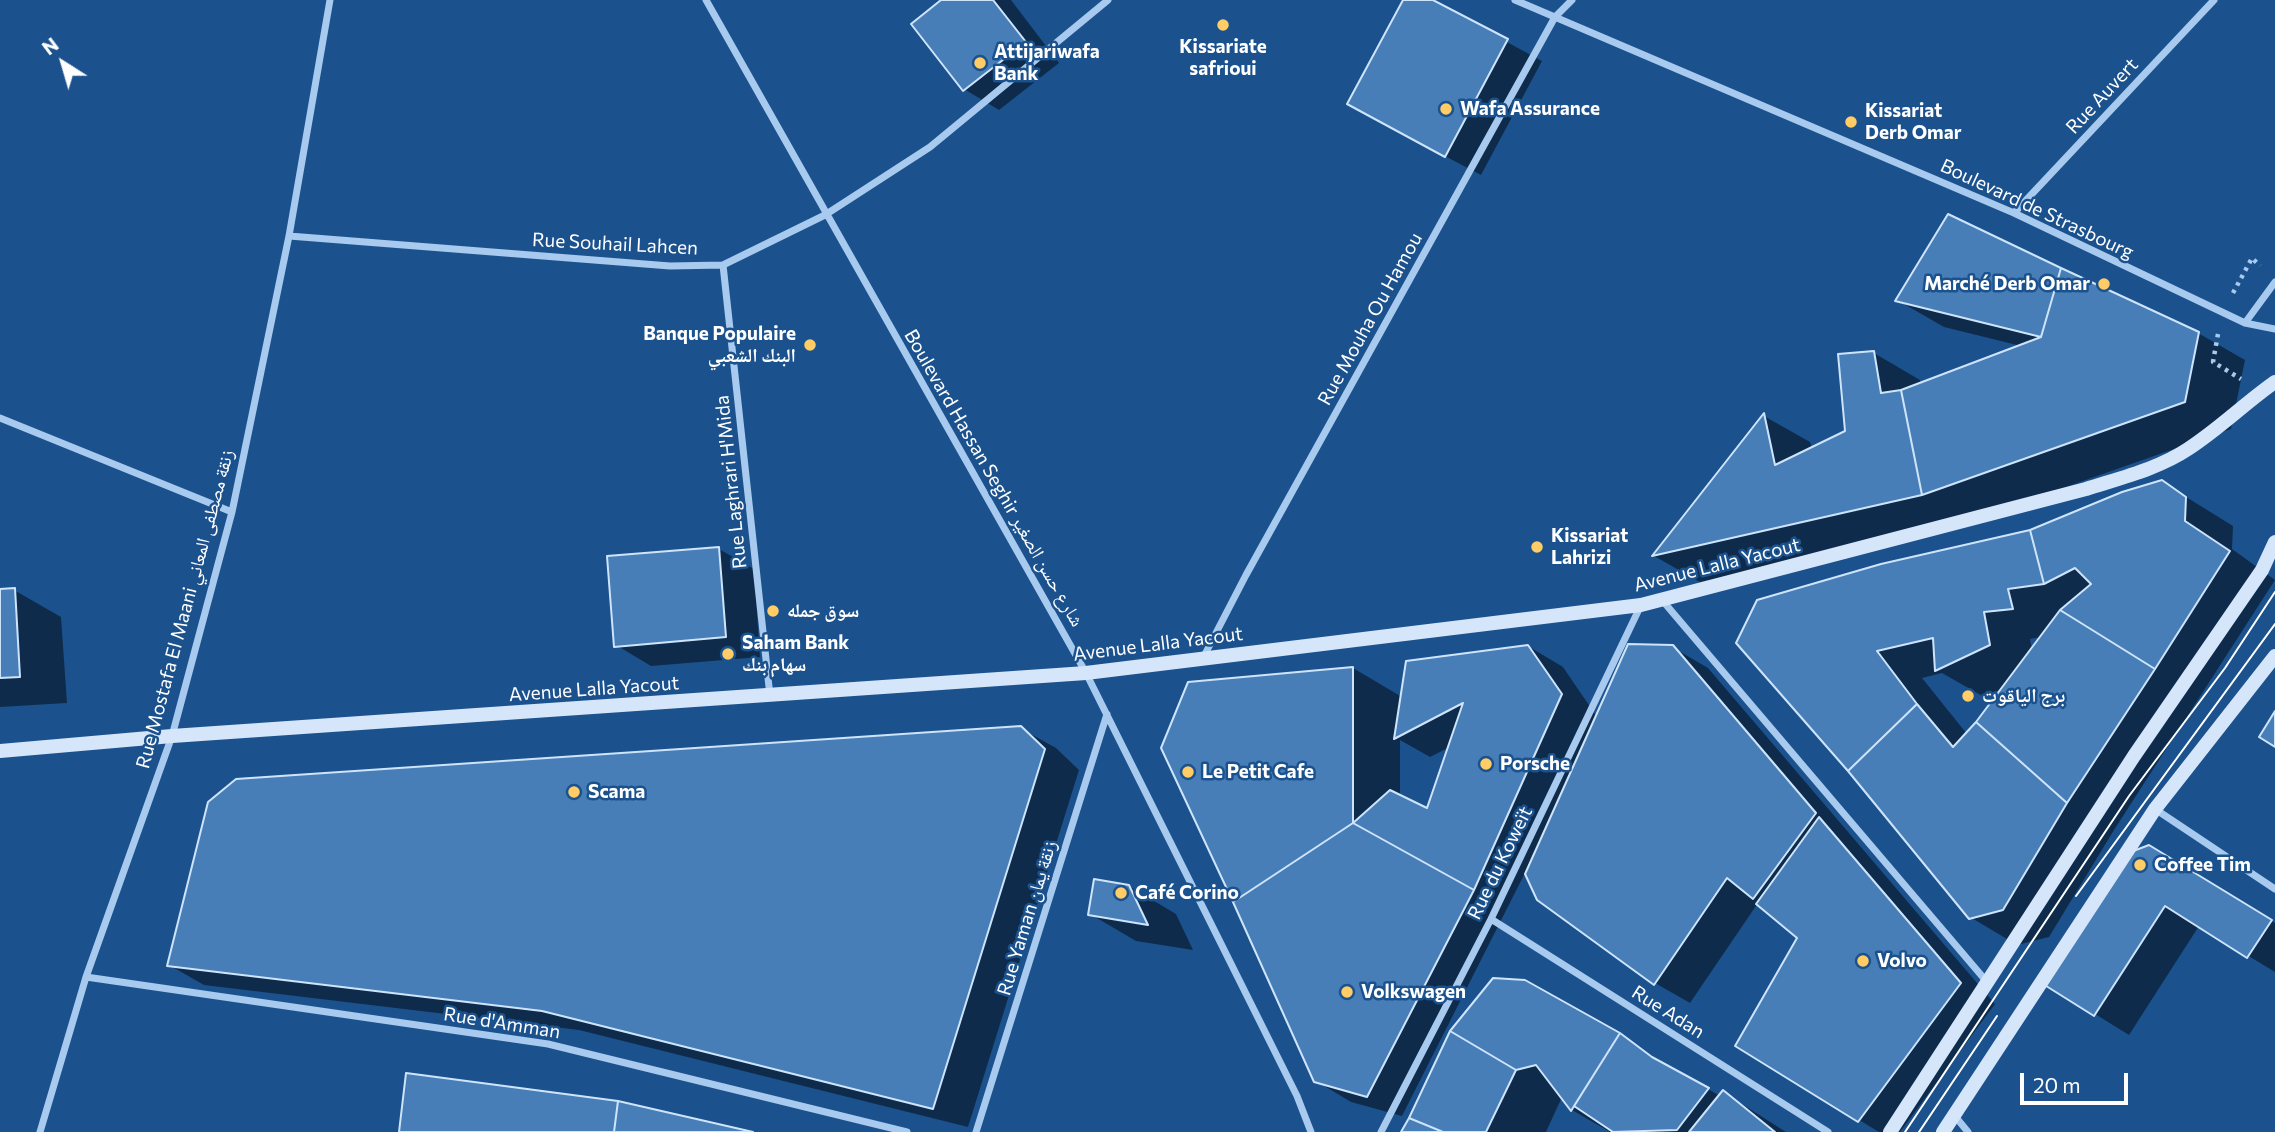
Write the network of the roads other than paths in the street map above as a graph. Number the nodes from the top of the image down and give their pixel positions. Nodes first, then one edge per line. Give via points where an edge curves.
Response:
1 (330, 0) edge
2 (706, 0) edge
3 (1108, 0) edge
4 (1516, 0) edge
5 (1572, 0) edge
6 (2214, 0) edge
7 (1555, 17) junction
8 (2014, 213) junction
9 (825, 215) junction
10 (289, 236) junction
11 (723, 265) junction
12 (2275, 282) edge
13 (2245, 323) junction
14 (2275, 329) edge
15 (2275, 382) edge
16 (0, 418) edge
17 (232, 512) junction
18 (2275, 542) edge
19 (1662, 600) junction
20 (1641, 605) junction
21 (2275, 656) edge
22 (1203, 658) junction
23 (1086, 673) junction
24 (770, 697) junction
25 (1107, 713) junction
26 (172, 736) junction
27 (0, 751) edge
28 (2155, 809) junction
29 (2275, 889) edge
30 (1491, 919) junction
31 (86, 976) junction
32 (1987, 982) junction
33 (1954, 1115) junction
34 (40, 1132) edge
35 (906, 1132) edge
36 (976, 1132) edge
37 (1311, 1132) edge
38 (1381, 1132) edge
39 (1828, 1132) edge
40 (1890, 1132) edge
41 (1943, 1132) edge
42 (1968, 1132) edge

1 - 10 street, Rue Mostafa El Maani زنقة مصطفى المعاني
2 - 9 street, Boulevard Hassan Seghir شارع حسن الصغير
3 - 9 street, Rue Souhail Lahcen via 930,147
4 - 7 street, Boulevard de Strasbourg
5 - 7 street, Rue Mouha Ou Hamou
6 - 8 street, Rue Auvert
7 - 8 street, Boulevard de Strasbourg
7 - 22 street, Rue Mouha Ou Hamou
8 - 13 street, Boulevard de Strasbourg
9 - 11 street, Rue Souhail Lahcen
9 - 23 street, Boulevard Hassan Seghir شارع حسن الصغير
10 - 11 street, Rue Souhail Lahcen via 670,266
10 - 17 street, Rue Mostafa El Maani زنقة مصطفى المعاني
11 - 24 street, Rue Laghrari H'Mida
12 - 13 street
13 - 14 street, Boulevard de Strasbourg
15 - 19 main road, Avenue Lalla Yacout via 2186,451 2142,471
16 - 17 street
17 - 26 street, Rue Mostafa El Maani زنقة مصطفى المعاني
18 - 32 main road via 2262,570
19 - 20 main road, Avenue Lalla Yacout
19 - 32 street
20 - 22 main road, Avenue Lalla Yacout
20 - 30 street, Rue du Koweït
21 - 28 main road
22 - 23 main road, Avenue Lalla Yacout
23 - 24 main road, Avenue Lalla Yacout
23 - 25 street, Boulevard Hassan Seghir شارع حسن الصغير
24 - 26 main road, Avenue Lalla Yacout
25 - 36 street, Rue Yaman زنقة يمان
25 - 37 street, Boulevard Hassan Seghir شارع حسن الصغير
26 - 27 main road, Avenue Lalla Yacout
26 - 31 street, Rue Mostafa El Maani زنقة مصطفى المعاني
28 - 29 street
28 - 33 main road
30 - 38 street, Rue du Koweït
30 - 39 street, Rue Adan
31 - 34 street, Rue Mostafa El Maani زنقة مصطفى المعاني
31 - 35 street, Rue d'Amman via 548,1044
32 - 40 main road
33 - 41 main road
33 - 42 street

